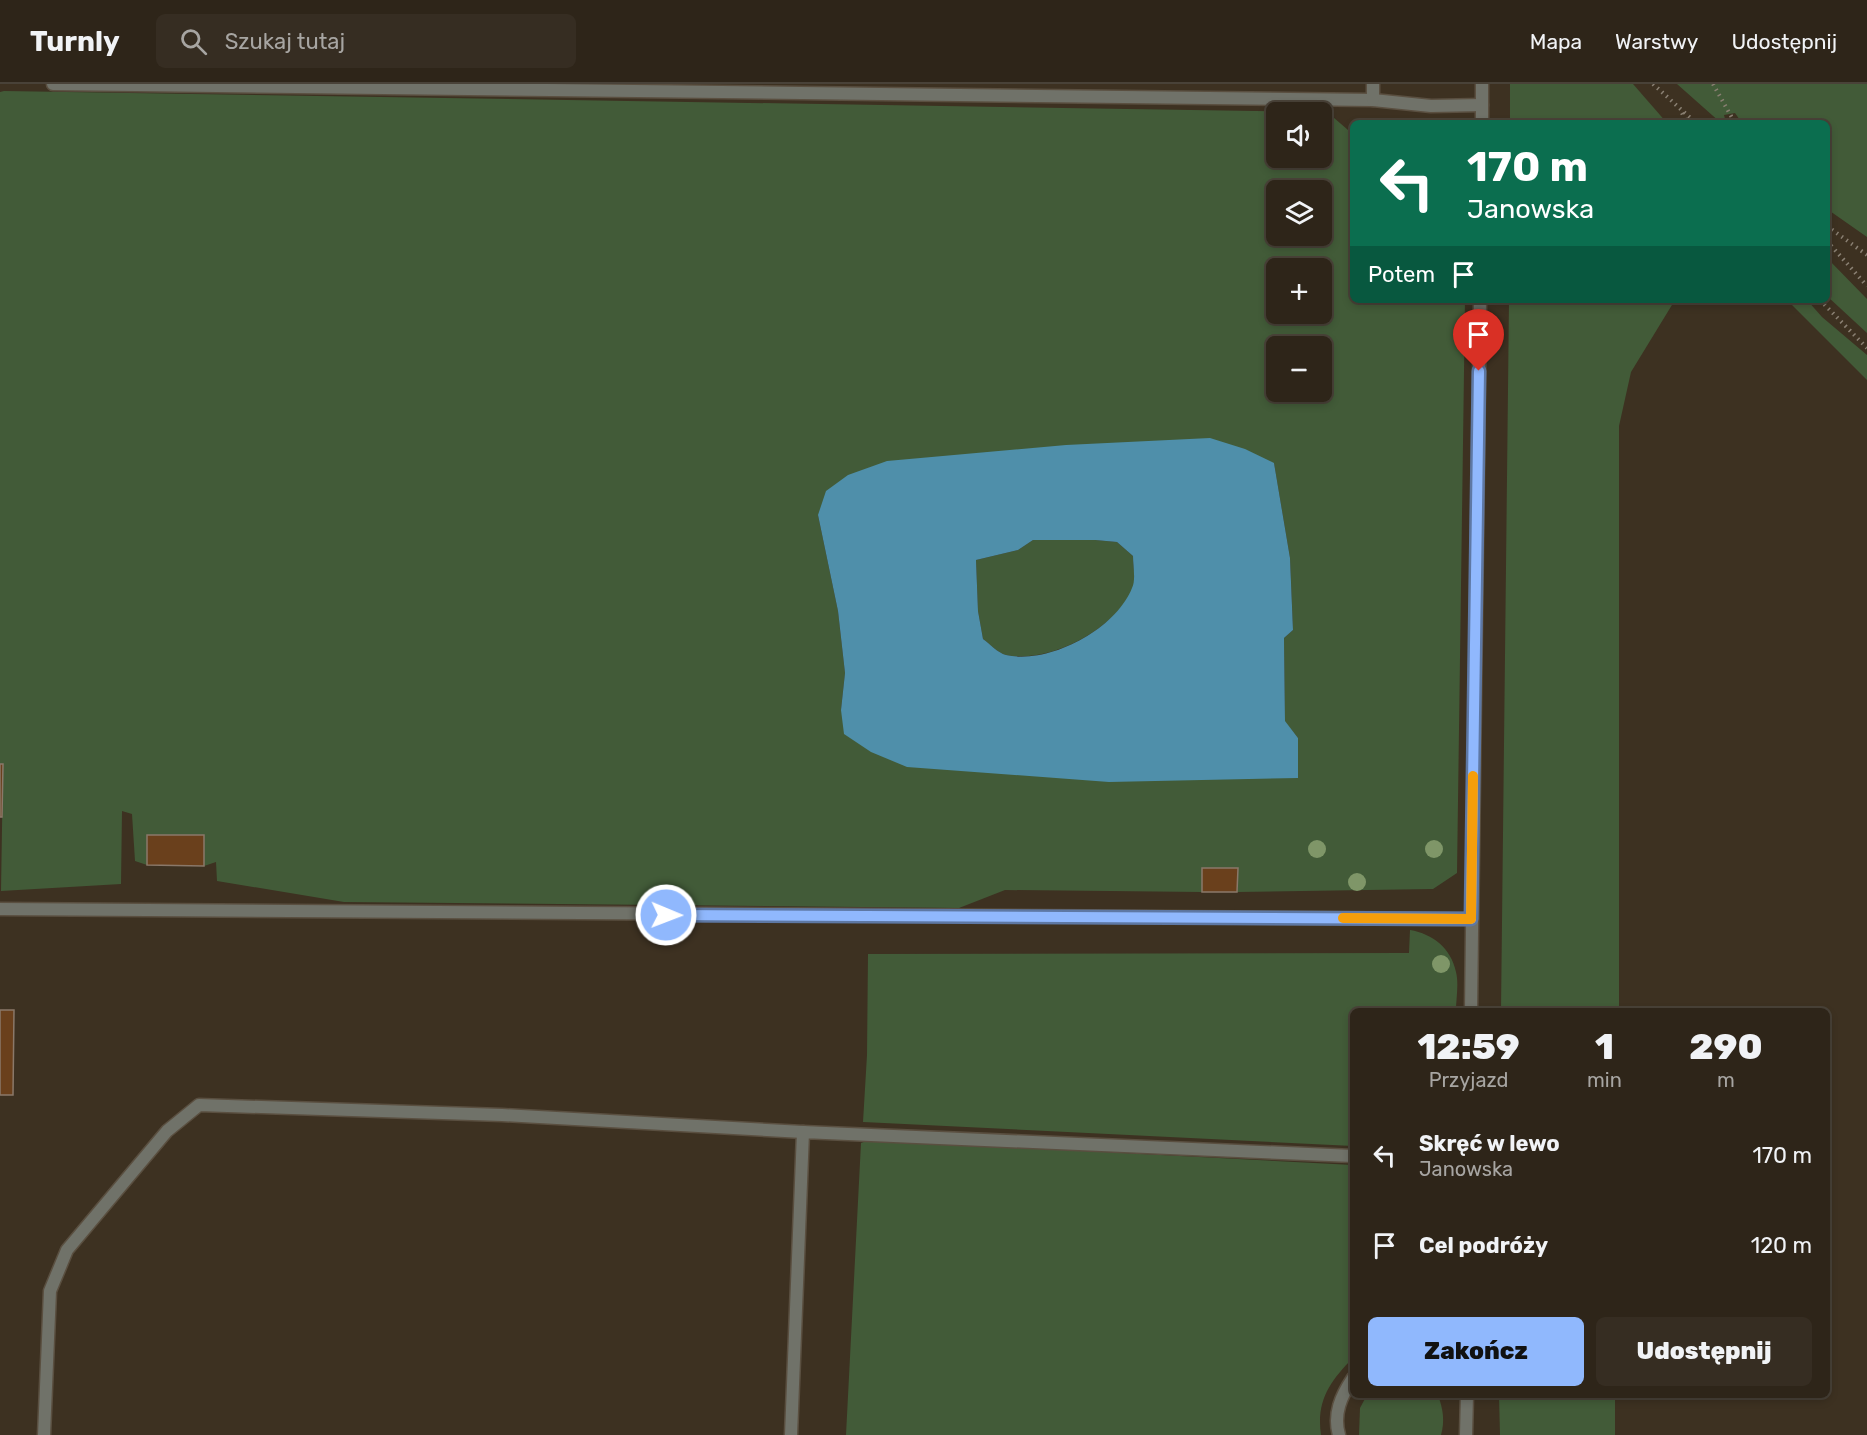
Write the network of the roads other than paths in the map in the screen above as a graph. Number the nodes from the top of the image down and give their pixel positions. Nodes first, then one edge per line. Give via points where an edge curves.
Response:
1 (52, 84) edge
2 (1373, 84) edge
3 (1482, 84) edge
4 (288, 86) edge
5 (695, 88) edge
6 (1373, 100) junction
7 (1482, 105) junction
8 (1482, 120) edge
9 (1479, 303) edge
10 (0, 909) edge
11 (1471, 919) junction
12 (1471, 1008) edge
13 (803, 1132) junction
14 (1350, 1156) edge
15 (1350, 1383) edge
16 (1467, 1398) edge
17 (44, 1435) edge
18 (791, 1435) edge
19 (1339, 1435) edge
20 (1466, 1435) edge

1 - 4 street
2 - 6 street
3 - 7 street
4 - 5 street
5 - 6 street
6 - 7 street via 1431,106
7 - 8 street
9 - 11 street
10 - 11 street
11 - 12 street
13 - 14 street
13 - 17 street via 502,1115 199,1105 167,1131 67,1250 50,1291
13 - 18 street
15 - 19 street via 1337,1411
16 - 20 street

